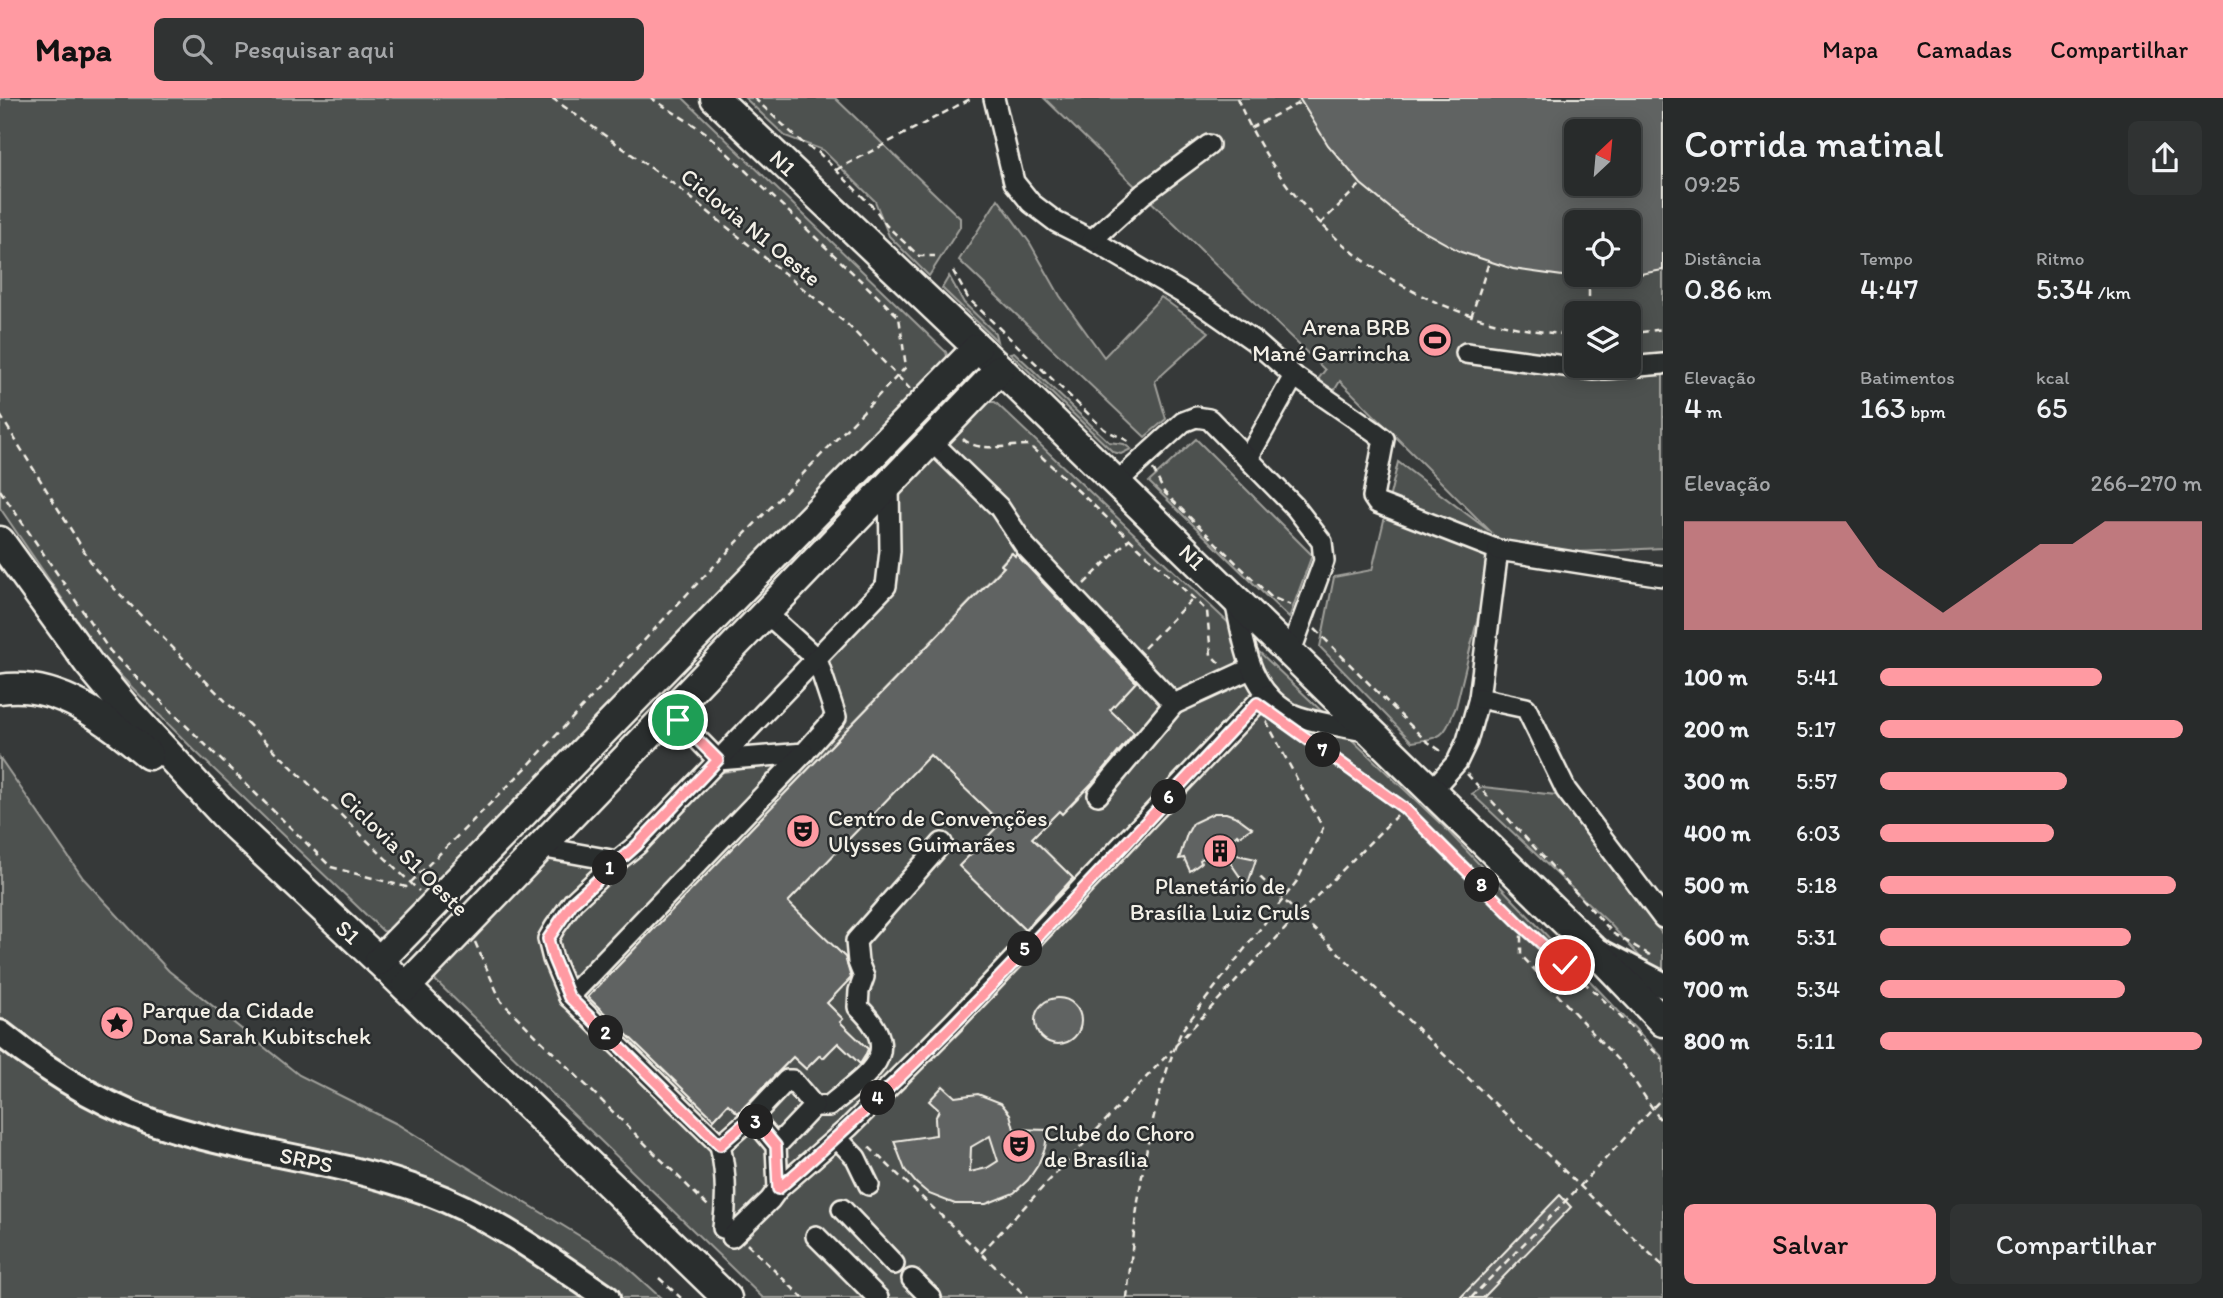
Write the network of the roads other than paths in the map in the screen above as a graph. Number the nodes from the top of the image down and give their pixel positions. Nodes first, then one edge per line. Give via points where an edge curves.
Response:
1 (715, 98) edge
2 (994, 98) edge
3 (1209, 145) dead end
4 (1092, 240) junction
5 (976, 348) junction
6 (1466, 353) dead end
7 (1663, 363) edge
8 (1000, 369) junction
9 (1294, 376) junction
10 (912, 407) junction
11 (931, 441) junction
12 (1248, 458) junction
13 (1116, 483) junction
14 (889, 485) junction
15 (0, 541) edge
16 (1498, 550) junction
17 (1663, 576) edge
18 (1235, 601) junction
19 (764, 618) junction
20 (1290, 654) junction
21 (817, 659) junction
22 (1242, 673) junction
23 (0, 689) edge
24 (1479, 698) junction
25 (1262, 699) junction
26 (1174, 704) junction
27 (671, 712) junction
28 (1370, 732) junction
29 (804, 753) junction
30 (718, 760) junction
31 (1431, 791) junction
32 (1098, 795) dead end
33 (232, 823) junction
34 (942, 843) dead end
35 (540, 847) junction
36 (617, 861) junction
37 (454, 884) junction
38 (481, 909) junction
39 (1663, 918) edge
40 (1591, 947) junction
41 (379, 961) junction
42 (1663, 985) edge
43 (406, 987) junction
44 (569, 997) junction
45 (1663, 1022) edge
46 (0, 1033) edge
47 (814, 1106) junction
48 (752, 1117) junction
49 (843, 1133) junction
50 (720, 1145) junction
51 (776, 1146) junction
52 (869, 1185) dead end
53 (778, 1189) junction
54 (842, 1209) dead end
55 (816, 1236) dead end
56 (894, 1264) dead end
57 (912, 1279) dead end
58 (607, 1298) edge
59 (727, 1298) edge
60 (878, 1298) edge
61 (931, 1298) edge

1 - 5 highway, N1
2 - 4 lane via 1014,183 1056,222
3 - 4 lane via 1143,194
4 - 9 lane via 1204,306
5 - 8 highway, N1
5 - 10 highway
6 - 7 lane via 1594,370
8 - 11 highway
8 - 13 highway, N1
9 - 12 lane
9 - 16 lane via 1384,439 1373,497 1377,503
10 - 11 highway
10 - 37 highway
11 - 14 highway
11 - 26 lane via 999,507 1025,547
12 - 13 lane via 1209,419 1196,416 1183,422
12 - 20 lane via 1322,542 1324,561
13 - 18 highway, N1
14 - 19 highway
14 - 21 lane via 887,586
15 - 33 highway, S1 via 89,664
16 - 17 lane
16 - 24 lane
18 - 20 highway, N1
18 - 22 lane
19 - 21 lane via 775,621
19 - 27 highway
20 - 28 highway, N1
21 - 29 lane via 836,717
21 - 30 lane
22 - 25 lane
22 - 26 lane
23 - 33 highway via 23,688 78,704 107,721
24 - 31 lane via 1457,762
24 - 39 lane via 1527,708 1566,790
25 - 28 lane via 1290,713
25 - 49 lane
26 - 32 lane
27 - 30 lane
27 - 35 highway
28 - 31 highway, N1
29 - 30 lane
29 - 44 lane
30 - 36 lane
31 - 40 highway, N1
33 - 41 highway, S1
34 - 47 lane via 856,941 864,977 858,1007 871,1020 883,1048 880,1057 871,1071 829,1106
35 - 36 lane
35 - 38 highway
36 - 44 lane via 573,902 548,939
37 - 38 highway
37 - 41 highway
38 - 43 highway
40 - 42 main road
40 - 45 highway, N1
41 - 43 highway, S1
43 - 59 highway, S1
44 - 50 lane
46 - 58 main road, SRPS via 69,1081 169,1128 323,1162 426,1192 526,1244
47 - 48 lane via 795,1082 787,1080
47 - 51 lane
48 - 50 lane
48 - 51 lane
49 - 52 lane
49 - 53 lane
50 - 53 lane via 729,1230 771,1200
51 - 53 lane
54 - 56 lane
55 - 60 lane
57 - 61 lane

